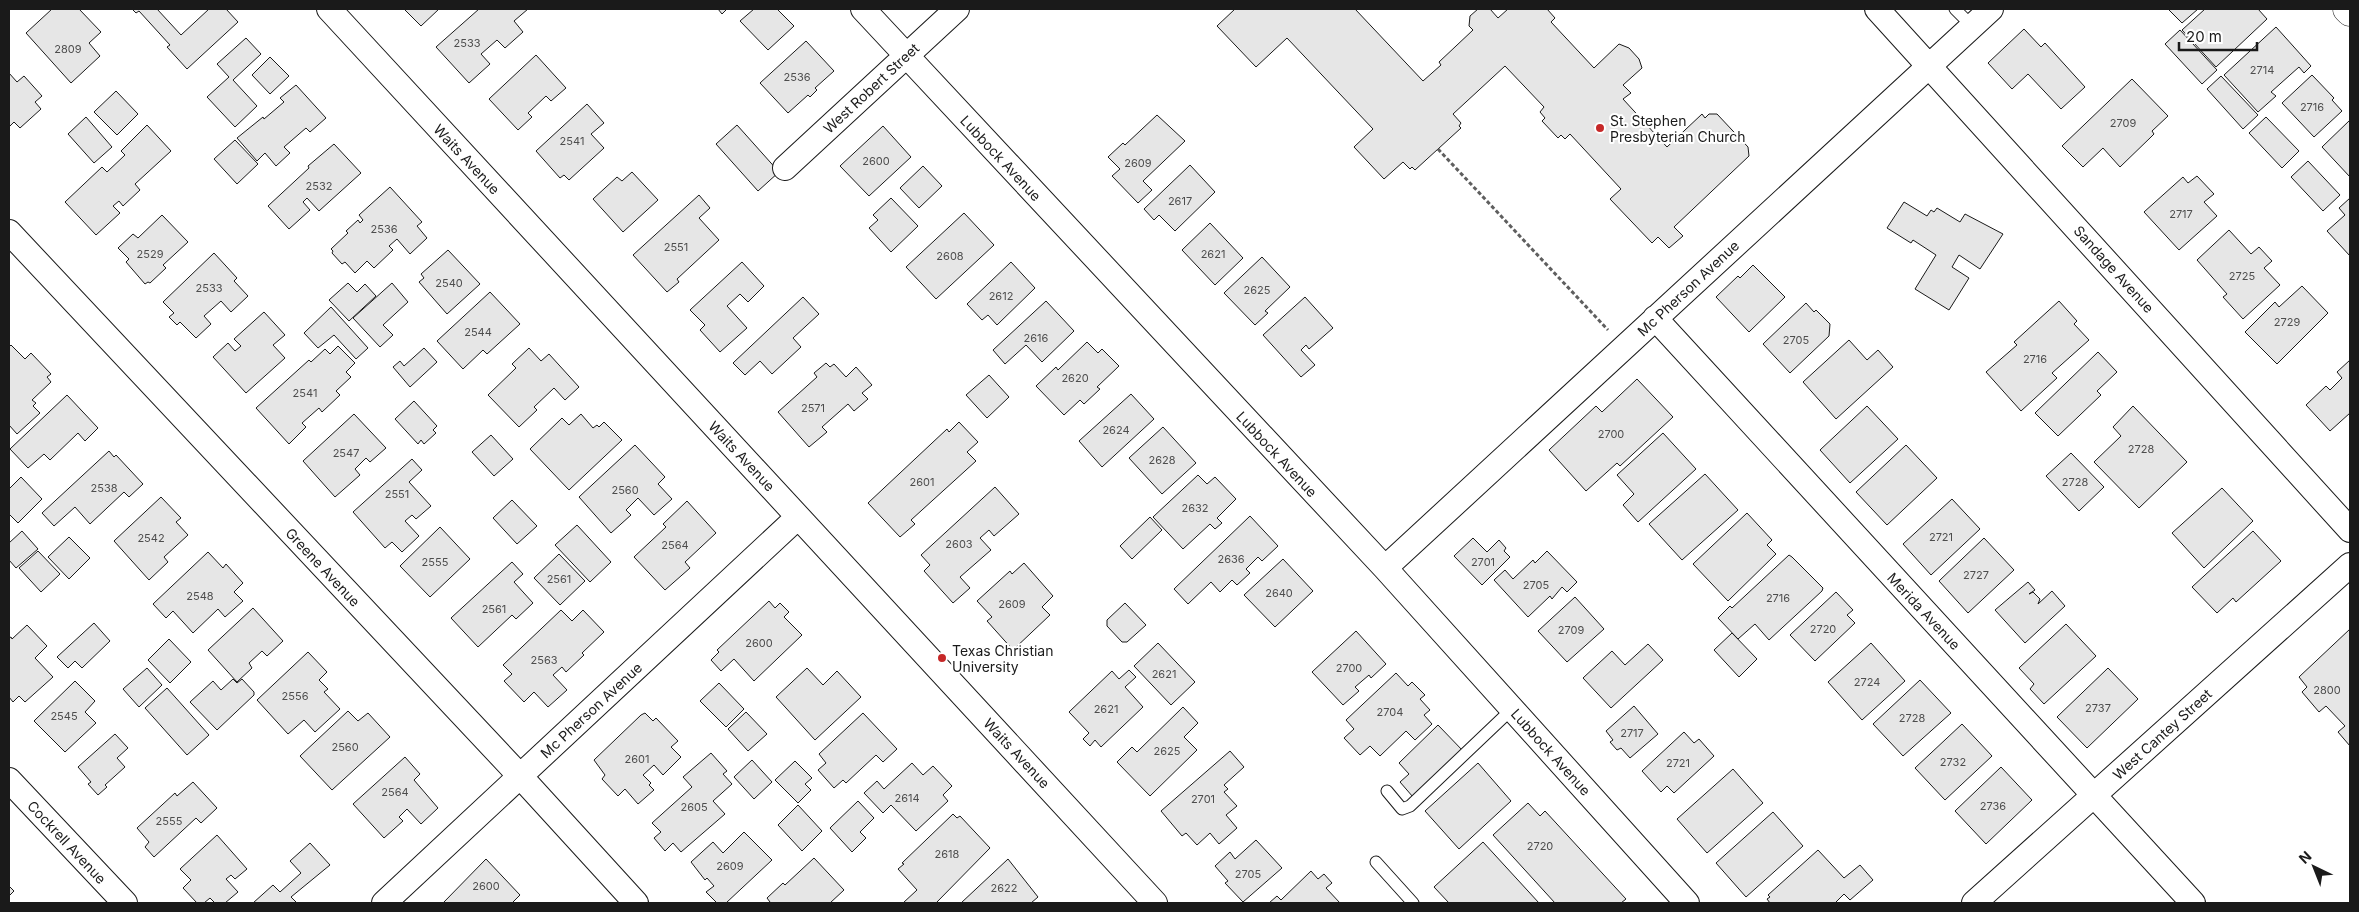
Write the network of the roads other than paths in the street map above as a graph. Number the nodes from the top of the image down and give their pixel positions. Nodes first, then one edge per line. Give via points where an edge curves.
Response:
1 (329, 9) edge
2 (863, 9) edge
3 (957, 9) edge
4 (1877, 9) edge
5 (1955, 9) edge
6 (1991, 9) edge
7 (2347, 9) edge
8 (2350, 12) edge
9 (1972, 26) junction
10 (906, 56) junction
11 (1929, 65) junction
12 (785, 168) dead end
13 (9, 232) edge
14 (1656, 318) junction
15 (798, 517) junction
16 (2350, 530) edge
17 (2350, 565) edge
18 (1385, 568) junction
19 (1512, 709) junction
20 (520, 776) junction
21 (9, 780) edge
22 (1387, 791) dead end
23 (2094, 795) junction
24 (1376, 862) dead end
25 (125, 903) edge
26 (384, 903) edge
27 (636, 903) edge
28 (1155, 903) edge
29 (1413, 903) edge
30 (1687, 903) edge
31 (1974, 903) edge
32 (2193, 903) edge

1 - 15 street, Waits Avenue
2 - 10 street, Lubbock Avenue
3 - 10 street, West Robert Street
4 - 11 street, Sandage Avenue
5 - 9 lane
6 - 9 street, Mc Pherson Avenue
7 - 8 street
9 - 11 street, Mc Pherson Avenue
10 - 12 street, West Robert Street
10 - 18 street, Lubbock Avenue
11 - 14 street, Mc Pherson Avenue
11 - 16 street, Sandage Avenue
13 - 20 street, Greene Avenue
14 - 18 street, Mc Pherson Avenue
14 - 23 street, Merida Avenue
15 - 20 street, Mc Pherson Avenue
15 - 28 street, Waits Avenue
17 - 23 street, West Cantey Street
18 - 19 street, Lubbock Avenue
19 - 22 lane via 1410,806 1402,809
19 - 30 street, Lubbock Avenue
20 - 26 street, Mc Pherson Avenue
20 - 27 street, Greene Avenue
21 - 25 street, Cockrell Avenue
23 - 31 street, West Cantey Street
23 - 32 street, Merida Avenue
24 - 29 lane

